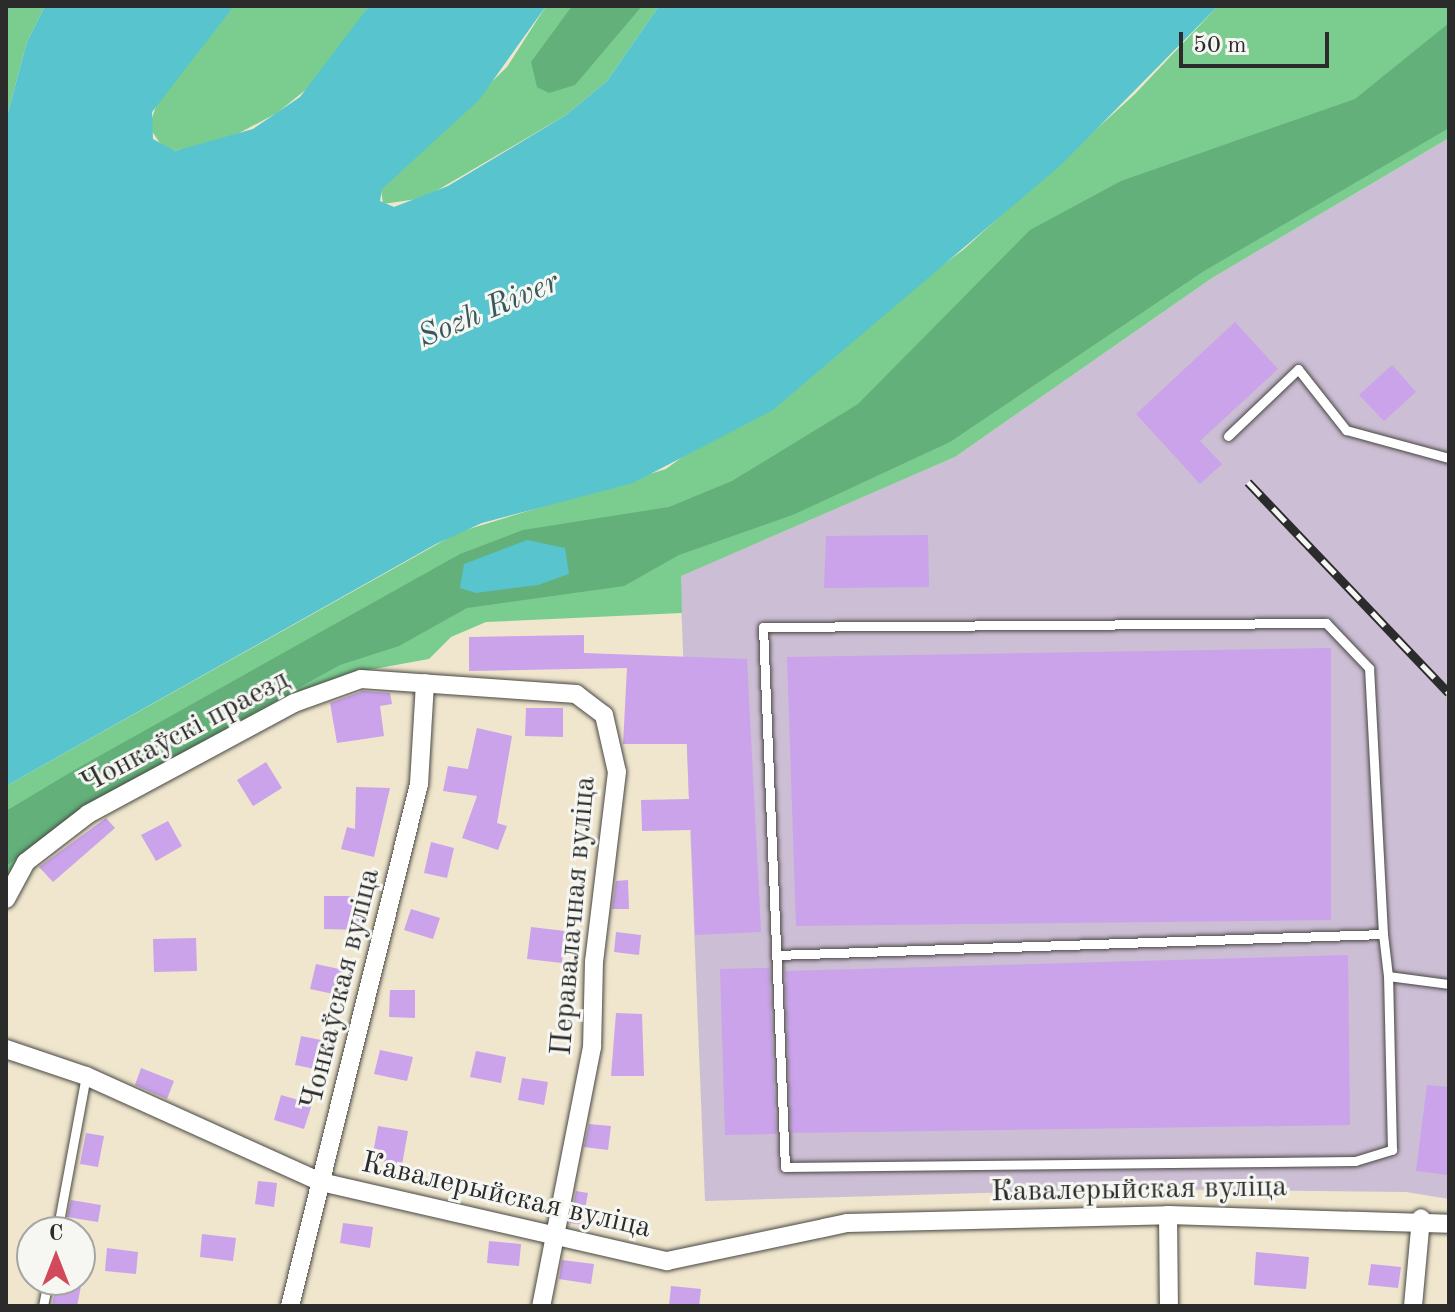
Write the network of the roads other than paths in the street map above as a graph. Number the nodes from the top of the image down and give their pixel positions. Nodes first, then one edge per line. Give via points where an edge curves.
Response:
1 (1228, 436) dead end
2 (1449, 458) edge
3 (425, 683) junction
4 (6, 899) edge
5 (1383, 934) junction
6 (776, 955) junction
7 (1388, 976) junction
8 (1449, 984) edge
9 (6, 1049) edge
10 (86, 1076) junction
11 (321, 1182) junction
12 (1168, 1215) junction
13 (60, 1216) edge
14 (1421, 1218) junction
15 (1449, 1224) edge
16 (557, 1239) junction
17 (290, 1306) edge
18 (541, 1306) edge
19 (1169, 1306) edge
20 (1413, 1306) edge

1 - 2 lane via 1298,369 1346,430
3 - 4 street, Чонкаўскі праезд via 361,679 294,703 88,814 26,862
3 - 11 street, Чонкаўская вуліца via 419,784
3 - 16 street, Перавалачная вуліца via 576,694 604,715 617,772 594,961 592,1047
5 - 6 lane
5 - 6 lane via 1369,668 1326,623 763,627
5 - 7 lane
6 - 7 lane via 785,1167 1355,1161 1392,1150
7 - 8 lane
9 - 10 street, Кавалерыйская вуліца
10 - 11 street, Кавалерыйская вуліца
10 - 13 lane
11 - 16 street, Кавалерыйская вуліца
11 - 17 street, Чонкаўская вуліца
12 - 14 street, Кавалерыйская вуліца
12 - 16 street, Кавалерыйская вуліца via 847,1223 667,1261
12 - 19 street
14 - 15 street, Кавалерыйская вуліца
14 - 20 street
16 - 18 street, Перавалачная вуліца

